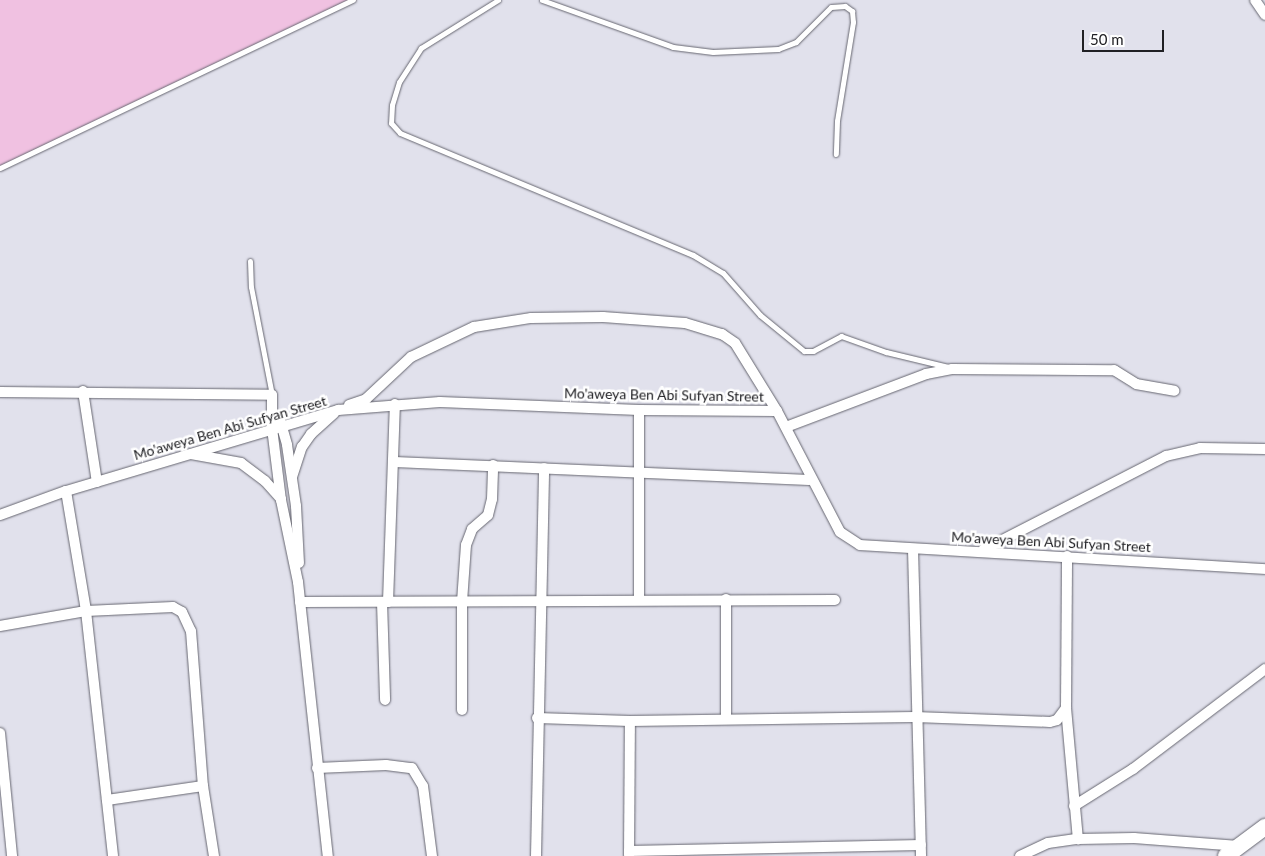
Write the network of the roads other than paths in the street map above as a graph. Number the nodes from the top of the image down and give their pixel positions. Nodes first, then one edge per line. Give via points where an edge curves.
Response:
1 (353, 0) edge
2 (498, 0) edge
3 (542, 0) edge
4 (1255, 0) edge
5 (1265, 14) edge
6 (836, 154) dead end
7 (0, 168) edge
8 (250, 261) dead end
9 (952, 368) junction
10 (83, 391) junction
11 (1174, 391) dead end
12 (0, 392) edge
13 (272, 395) junction
14 (395, 404) junction
15 (338, 410) junction
16 (640, 410) junction
17 (777, 411) junction
18 (277, 426) junction
19 (786, 427) junction
20 (1265, 449) edge
21 (187, 454) junction
22 (394, 462) junction
23 (492, 465) junction
24 (544, 468) junction
25 (640, 471) junction
26 (292, 477) junction
27 (810, 480) junction
28 (97, 482) junction
29 (66, 491) junction
30 (282, 500) junction
31 (0, 515) edge
32 (913, 549) junction
33 (982, 551) junction
34 (1067, 556) junction
35 (1265, 569) edge
36 (298, 582) junction
37 (639, 599) junction
38 (726, 599) junction
39 (540, 600) junction
40 (835, 600) dead end
41 (300, 602) junction
42 (385, 602) junction
43 (462, 602) junction
44 (86, 611) junction
45 (0, 626) edge
46 (1265, 670) edge
47 (385, 700) dead end
48 (1066, 708) junction
49 (462, 710) dead end
50 (915, 717) junction
51 (537, 718) junction
52 (726, 719) junction
53 (630, 721) junction
54 (0, 733) edge
55 (317, 768) junction
56 (203, 786) junction
57 (107, 800) junction
58 (1074, 806) junction
59 (4, 820) edge
60 (1265, 827) edge
61 (1078, 839) junction
62 (921, 845) junction
63 (1240, 846) junction
64 (629, 853) edge
65 (12, 856) edge
66 (112, 856) edge
67 (214, 856) edge
68 (328, 856) edge
69 (432, 856) edge
70 (536, 856) edge
71 (921, 856) edge
72 (1020, 856) edge
73 (1226, 856) edge

1 - 7 lane
2 - 9 lane via 421,48 399,82 391,123 400,133 693,255 723,273 760,315 804,351 813,352 841,336 886,352
3 - 6 lane via 673,48 713,52 778,50 796,42 831,7 845,6 852,12 853,22 837,121
4 - 5 street
8 - 13 lane via 250,287
9 - 11 street via 1114,370 1136,384
9 - 19 street via 926,374
10 - 12 street
10 - 13 street
10 - 28 street
13 - 18 street
14 - 15 street, Mo'aweya Ben Abi Sufyan Street
14 - 16 street, Mo'aweya Ben Abi Sufyan Street via 440,402
14 - 22 street
15 - 17 street via 366,399 411,357 474,327 531,318 603,317 684,323 722,334 735,343
15 - 18 street, Mo'aweya Ben Abi Sufyan Street
15 - 26 street via 311,434
16 - 17 street, Mo'aweya Ben Abi Sufyan Street
16 - 25 street
17 - 19 street, Mo'aweya Ben Abi Sufyan Street
18 - 21 street, Mo'aweya Ben Abi Sufyan Street
18 - 26 street
18 - 30 street
19 - 27 street, Mo'aweya Ben Abi Sufyan Street
20 - 33 street via 1200,448 1166,456
21 - 28 street, Mo'aweya Ben Abi Sufyan Street
21 - 30 street via 241,463 265,481
22 - 23 street
22 - 42 street
23 - 24 street
23 - 43 street via 492,498 488,515 472,529 466,545
24 - 25 street
24 - 39 street
25 - 27 street
25 - 37 street
26 - 36 street via 299,550
27 - 32 street, Mo'aweya Ben Abi Sufyan Street via 840,532 848,539 860,545
28 - 29 street, Mo'aweya Ben Abi Sufyan Street
29 - 31 street, Mo'aweya Ben Abi Sufyan Street
29 - 44 street
30 - 36 street
32 - 33 street, Mo'aweya Ben Abi Sufyan Street
32 - 50 street
33 - 34 street, Mo'aweya Ben Abi Sufyan Street
34 - 35 street, Mo'aweya Ben Abi Sufyan Street
34 - 48 street
36 - 41 street
37 - 38 street
37 - 39 street
38 - 40 street
38 - 52 street
39 - 43 street
39 - 51 street
41 - 42 street
41 - 55 street
42 - 43 street
42 - 47 street
43 - 49 street
44 - 45 street
44 - 56 street via 173,607 188,617
44 - 57 street
46 - 58 street via 1133,769
48 - 50 street via 1057,720 1050,722
48 - 58 street
50 - 52 street
50 - 62 street
51 - 53 street
51 - 70 street
52 - 53 street
53 - 64 street
54 - 59 street
55 - 68 street
55 - 69 street via 386,765 412,768 422,786
56 - 57 street
56 - 67 street
57 - 66 street
58 - 61 street
59 - 65 street
60 - 63 main road
61 - 63 street via 1134,838
61 - 72 street via 1048,843
62 - 64 street
62 - 71 street
63 - 73 main road

